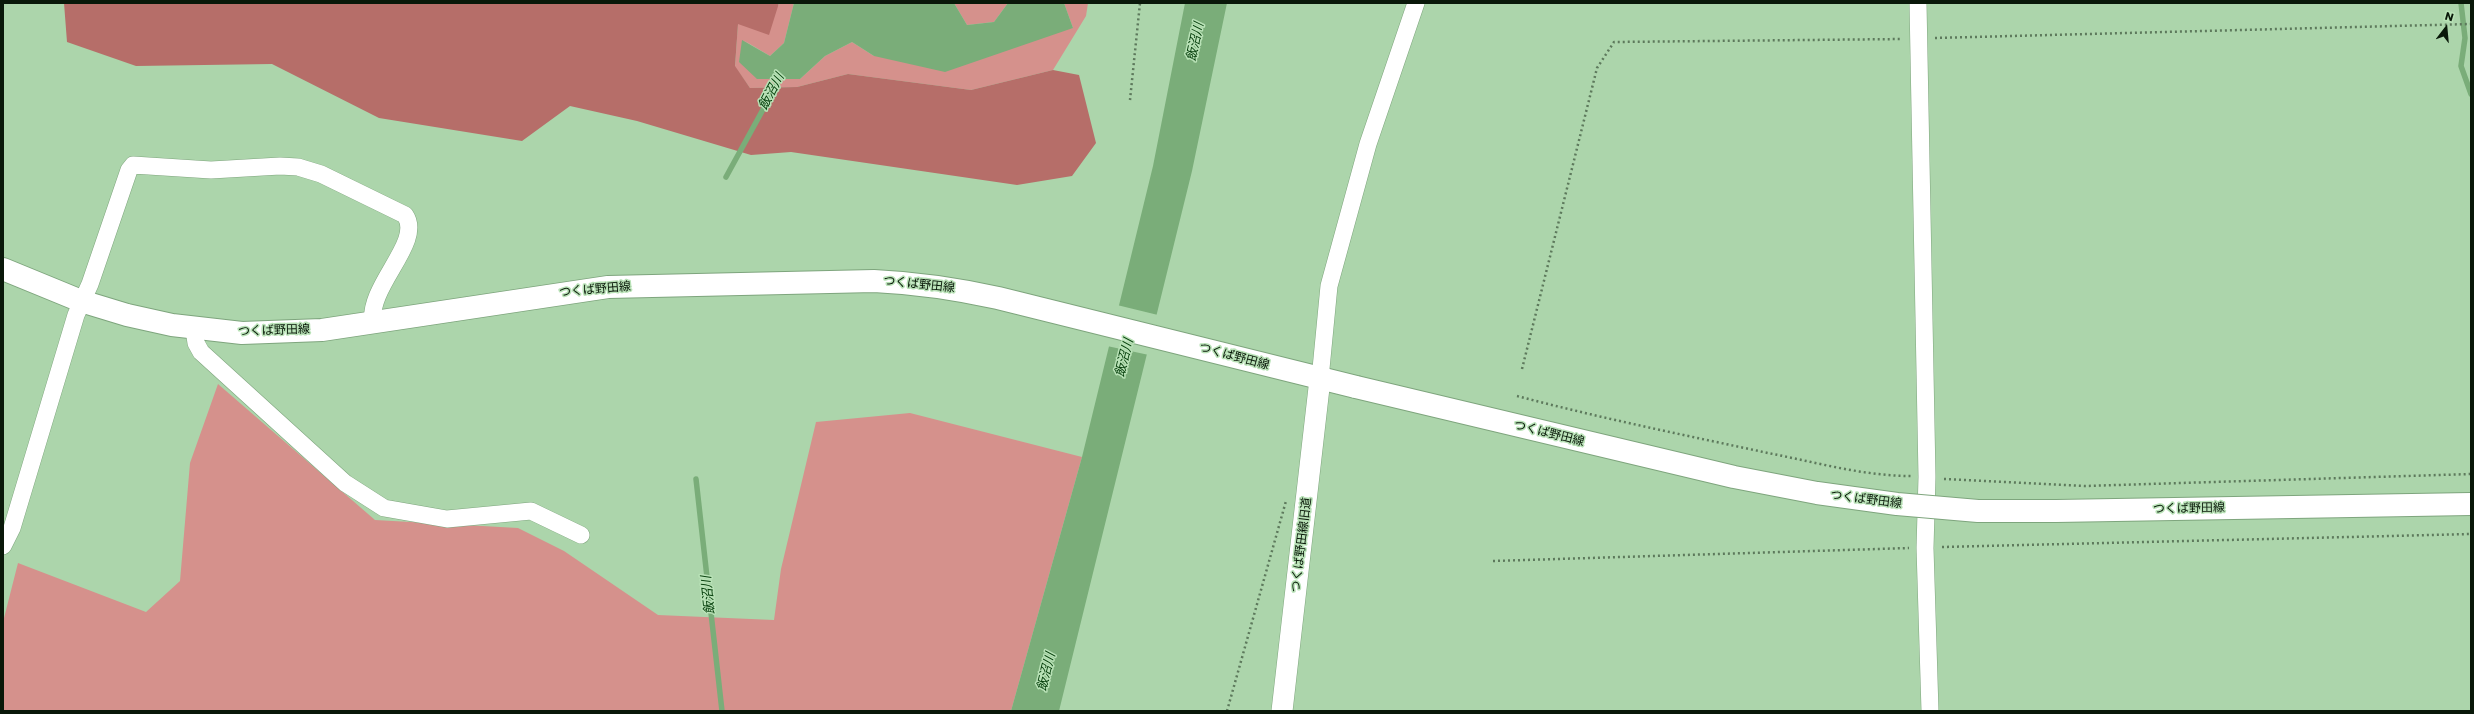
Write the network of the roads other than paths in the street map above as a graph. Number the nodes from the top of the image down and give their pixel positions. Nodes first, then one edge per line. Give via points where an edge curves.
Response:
1 (1416, 3) edge
2 (1918, 3) edge
3 (3, 269) edge
4 (81, 301) junction
5 (373, 322) junction
6 (194, 329) junction
7 (1320, 379) junction
8 (2471, 504) edge
9 (581, 535) dead end
10 (3, 546) edge
11 (1282, 711) edge
12 (1930, 711) edge

1 - 7 street via 1368,144 1329,286
2 - 12 street via 1925,548
3 - 4 main road, つくば野田線
4 - 5 street via 90,284 129,170 133,165 211,170 292,166 321,174 405,215 410,221 410,235 373,304
4 - 6 main road, つくば野田線 via 149,321
4 - 10 street via 12,528
5 - 6 main road, つくば野田線 via 279,333
5 - 7 main road, つくば野田線 via 608,287 874,281 913,283 953,288
6 - 9 street via 196,343 201,352 345,483 384,508 447,519 531,511
7 - 8 main road, つくば野田線, bridge via 1734,477 1817,493 1897,504 1978,511 2056,512
7 - 11 street, つくば野田線旧道

